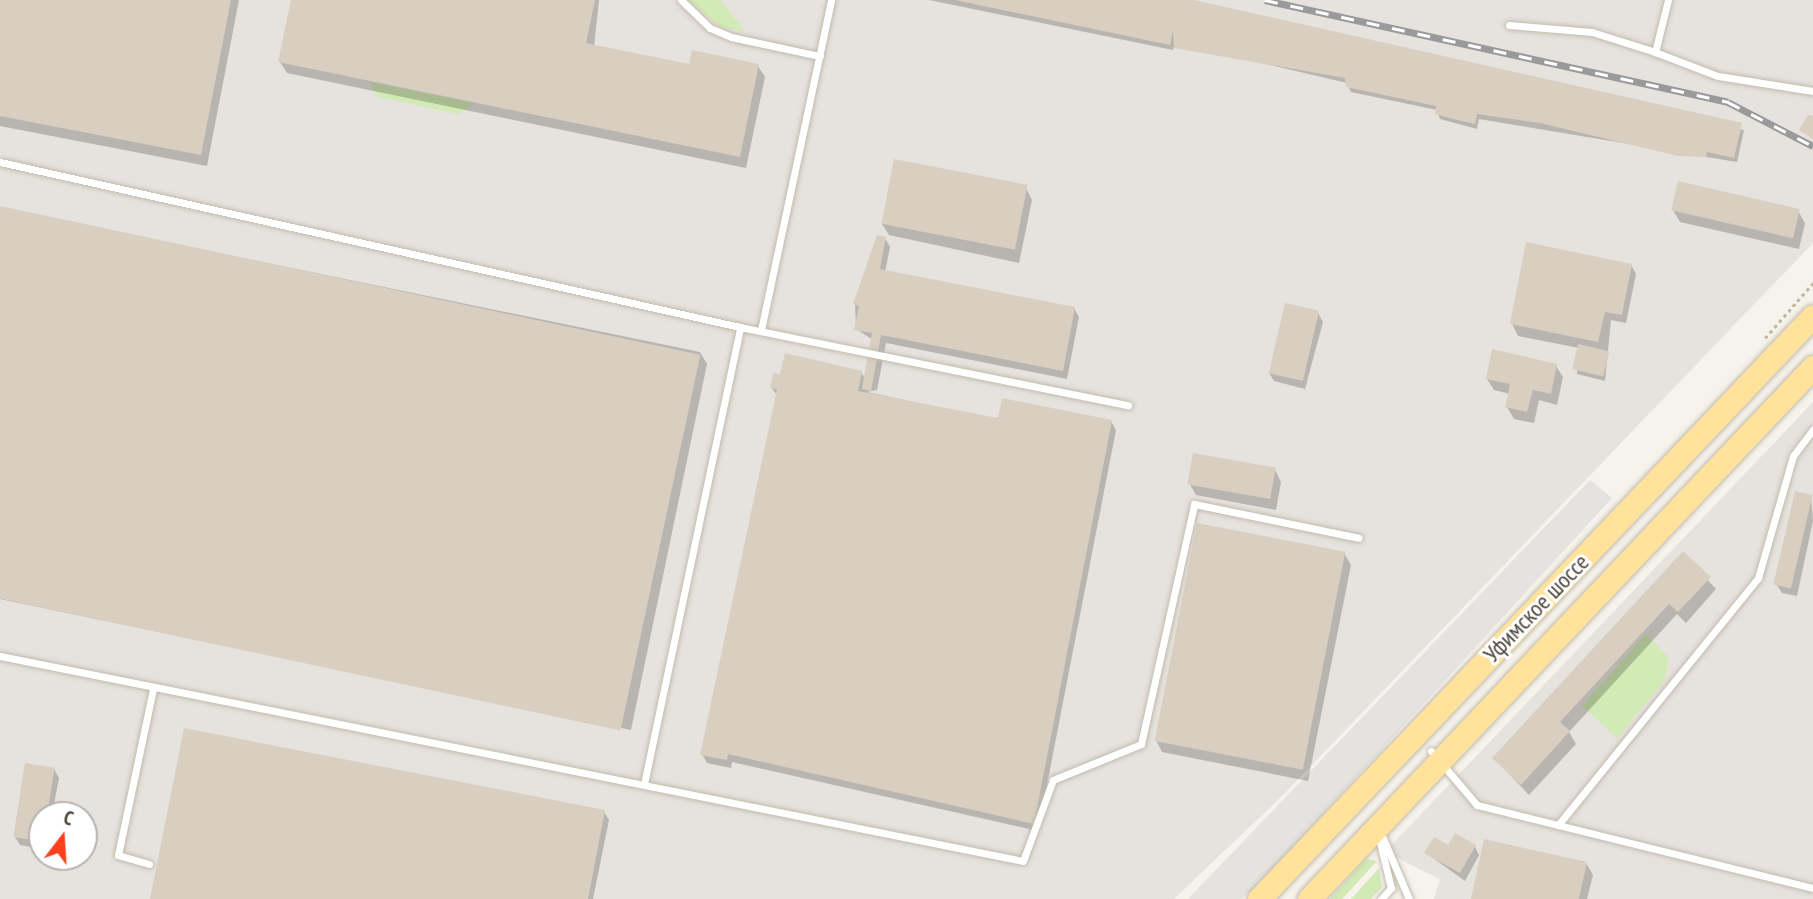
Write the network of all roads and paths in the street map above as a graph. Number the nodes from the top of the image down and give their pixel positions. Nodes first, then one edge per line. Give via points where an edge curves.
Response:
1 (681, 0) edge
2 (831, 0) edge
3 (1668, 0) edge
4 (1509, 25) dead end
5 (1655, 52) junction
6 (820, 56) junction
7 (1813, 91) edge
8 (0, 162) edge
9 (1813, 316) edge
10 (740, 327) junction
11 (761, 330) junction
12 (1813, 367) edge
13 (1128, 405) dead end
14 (1813, 429) edge
15 (1359, 538) dead end
16 (0, 656) edge
17 (153, 689) junction
18 (1435, 756) junction
19 (644, 784) junction
20 (1377, 825) junction
21 (1558, 825) junction
22 (149, 864) dead end
23 (1813, 888) edge
24 (1259, 899) edge
25 (1309, 899) edge
26 (1381, 899) edge
27 (1409, 899) edge

1 - 6 lane via 710,28 731,37
2 - 6 lane
3 - 5 lane
4 - 5 lane via 1592,32
5 - 7 lane via 1718,76
6 - 11 lane
8 - 10 lane
9 - 24 main road, Уфимское шоссе
10 - 11 lane
10 - 19 lane
11 - 13 lane
12 - 18 main road, Уфимское шоссе
14 - 21 lane via 1793,456 1758,578
15 - 19 lane via 1194,504 1141,744 1053,780 1023,861
16 - 17 lane
17 - 19 lane
17 - 22 lane via 118,855
18 - 20 main road, Уфимское шоссе
18 - 21 lane via 1477,805
20 - 25 main road, Уфимское шоссе
20 - 26 lane via 1391,888
20 - 27 lane
21 - 23 lane

